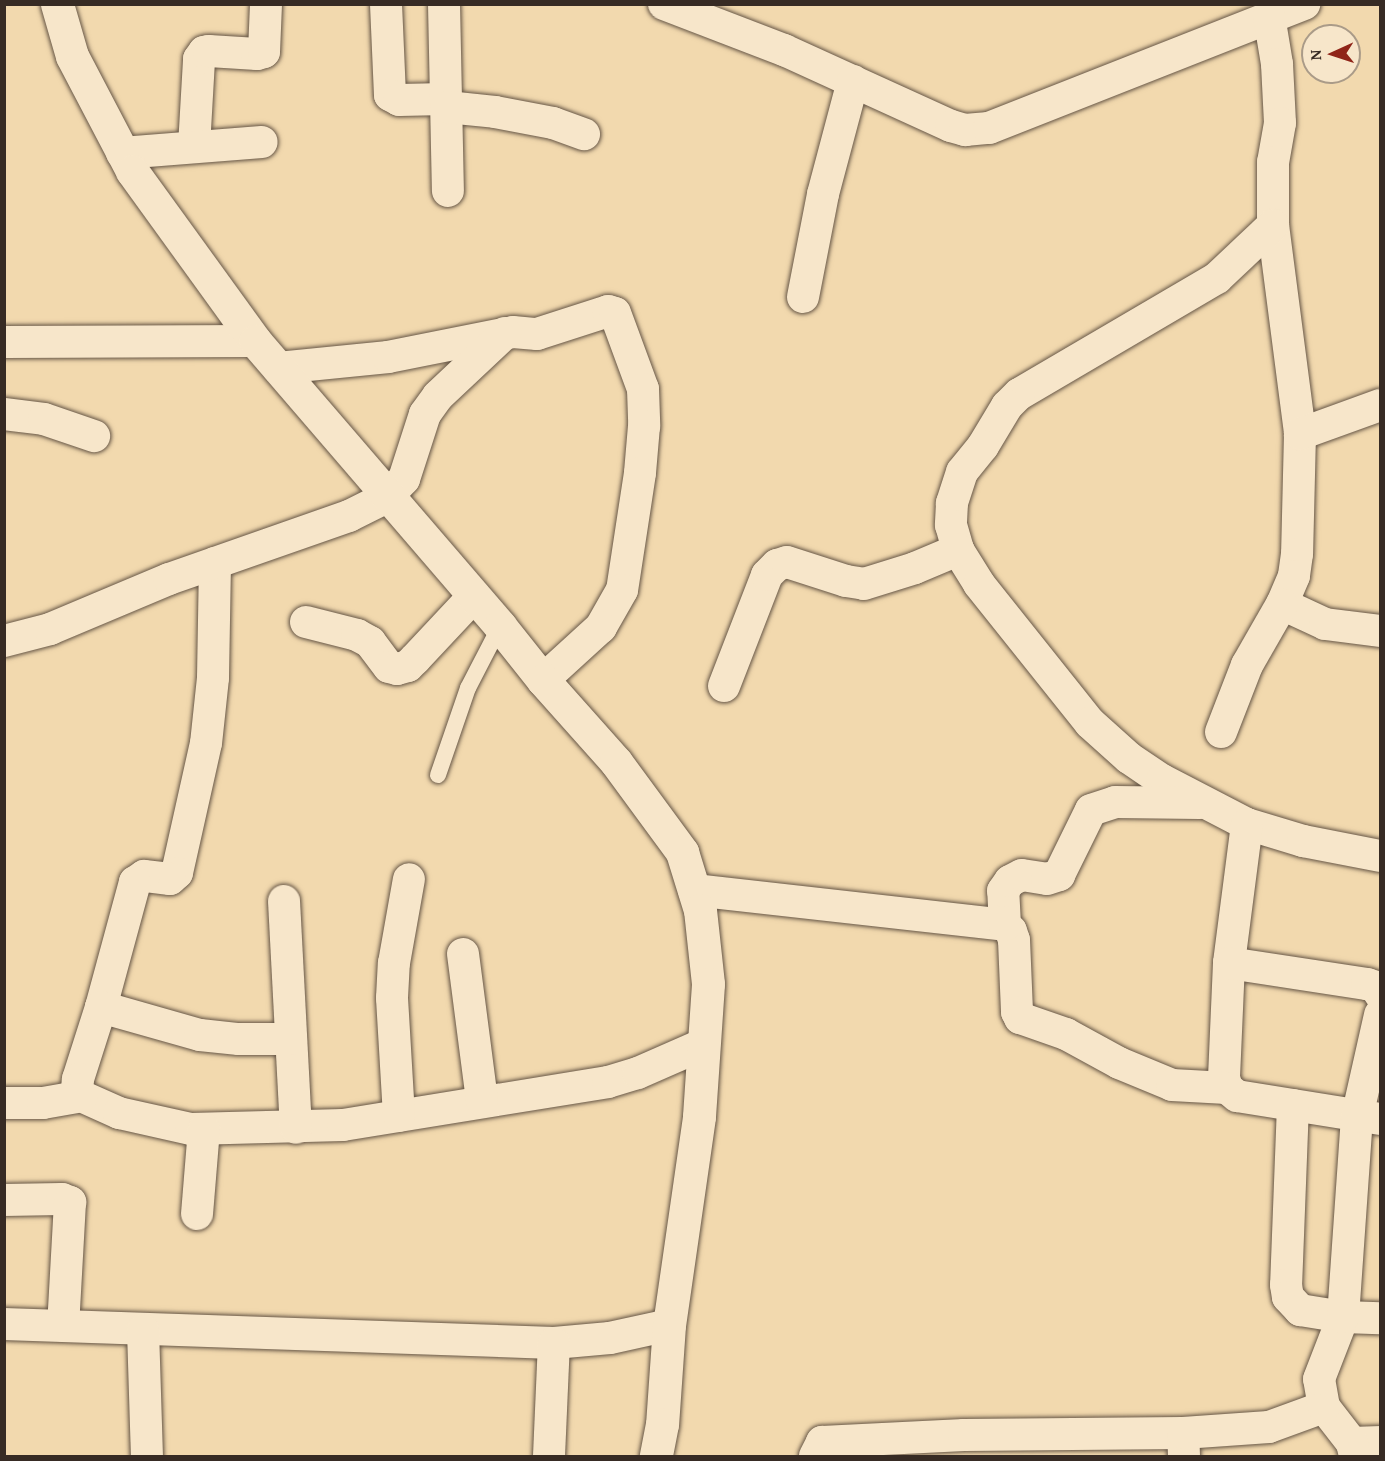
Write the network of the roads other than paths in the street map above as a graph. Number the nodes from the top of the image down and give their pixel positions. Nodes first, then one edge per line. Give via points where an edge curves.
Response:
1 (57, 4) edge
2 (266, 4) edge
3 (386, 4) edge
4 (444, 4) edge
5 (664, 4) edge
6 (1304, 4) edge
7 (1269, 16) junction
8 (853, 81) junction
9 (446, 103) junction
10 (585, 134) dead end
11 (262, 141) dead end
12 (194, 147) junction
13 (122, 153) junction
14 (448, 191) dead end
15 (1273, 225) junction
16 (803, 297) dead end
17 (505, 333) junction
18 (255, 341) junction
19 (4, 342) edge
20 (278, 368) junction
21 (1380, 405) edge
22 (4, 414) edge
23 (1300, 434) junction
24 (94, 436) dead end
25 (387, 497) junction
26 (958, 550) junction
27 (215, 563) junction
28 (474, 596) junction
29 (1282, 604) junction
30 (306, 622) dead end
31 (500, 626) junction
32 (1380, 631) edge
33 (4, 642) edge
34 (543, 680) junction
35 (724, 686) dead end
36 (1221, 732) dead end
37 (438, 775) dead end
38 (1203, 803) junction
39 (1247, 824) junction
40 (1380, 856) edge
41 (409, 879) dead end
42 (694, 890) junction
43 (284, 901) dead end
44 (1005, 926) junction
45 (463, 954) dead end
46 (1229, 963) junction
47 (1380, 993) edge
48 (101, 1007) junction
49 (1380, 1015) edge
50 (291, 1039) junction
51 (704, 1044) junction
52 (1227, 1088) junction
53 (81, 1096) junction
54 (482, 1101) junction
55 (4, 1103) edge
56 (1293, 1105) junction
57 (399, 1116) junction
58 (1369, 1118) edge
59 (296, 1128) junction
60 (204, 1129) junction
61 (4, 1200) edge
62 (197, 1214) dead end
63 (1343, 1317) junction
64 (1380, 1318) edge
65 (4, 1324) edge
66 (669, 1325) junction
67 (63, 1326) junction
68 (143, 1330) junction
69 (554, 1343) junction
70 (1324, 1407) junction
71 (1112, 1445) edge
72 (1184, 1445) edge
73 (964, 1446) edge
74 (1362, 1447) edge
75 (147, 1456) edge
76 (549, 1456) edge
77 (656, 1456) edge
78 (815, 1456) edge

1 - 13 main road via 72,56
2 - 12 street via 264,52 209,51 199,59
3 - 9 street via 390,95 399,100
4 - 9 street
5 - 8 street
6 - 7 street
7 - 8 street via 989,128 965,130 951,126
7 - 15 street via 1277,63 1280,123 1273,162
8 - 16 street via 823,194
9 - 10 street via 553,123
9 - 14 street
11 - 12 street
12 - 13 street
13 - 18 main road
15 - 23 street
15 - 26 street via 1217,278 1019,394 1007,406 956,487 951,525
17 - 20 street via 388,357
17 - 25 street via 438,396 426,414 404,479
17 - 34 street via 537,334 612,311 643,389 640,473 622,590 601,627
18 - 19 street
18 - 20 main road
20 - 25 main road
21 - 23 street
22 - 24 street via 44,419
23 - 29 street via 1297,554 1294,576
25 - 27 street via 349,516
25 - 28 main road
26 - 35 street via 864,584 787,562 777,564 767,575
26 - 38 street via 979,584 1090,723 1145,770
27 - 33 street via 50,628
27 - 48 street via 213,678 206,743 177,873 170,879 144,876 135,882
28 - 30 street via 408,666 397,669 389,667 370,642 357,635
28 - 31 main road
29 - 32 street via 1325,624
29 - 36 street via 1248,665
31 - 34 main road
31 - 37 lane via 468,688
34 - 42 main road via 616,762 682,852
38 - 39 street
38 - 44 street via 1115,802 1092,810 1059,875 1047,879 1022,875 1010,881 1003,891
39 - 40 street via 1304,841
39 - 46 street
41 - 57 street via 394,963 392,999
42 - 44 street
42 - 51 main road via 708,984
43 - 50 street
44 - 52 street via 1014,940 1020,1018 1066,1034 1119,1064 1172,1085
45 - 54 street
46 - 47 street via 1367,984
46 - 52 street via 1224,1078
48 - 50 street via 200,1035
48 - 53 street via 78,1079
49 - 58 street
50 - 59 street
51 - 54 street via 608,1082
51 - 66 main road via 699,1117
52 - 56 street via 1237,1096
53 - 55 street via 43,1103
53 - 60 street via 150,1122
54 - 57 street
56 - 58 street
56 - 63 street via 1288,1297 1300,1310
57 - 59 street
58 - 63 street
59 - 60 street
60 - 62 street
61 - 67 street via 70,1202
63 - 64 street
63 - 70 street via 1319,1379
65 - 67 street
66 - 69 street via 610,1338
66 - 77 main road
67 - 68 street
68 - 69 street
68 - 75 street
69 - 76 street
70 - 72 street via 1269,1427
70 - 74 street
71 - 72 street
71 - 73 street
73 - 78 street via 822,1442

